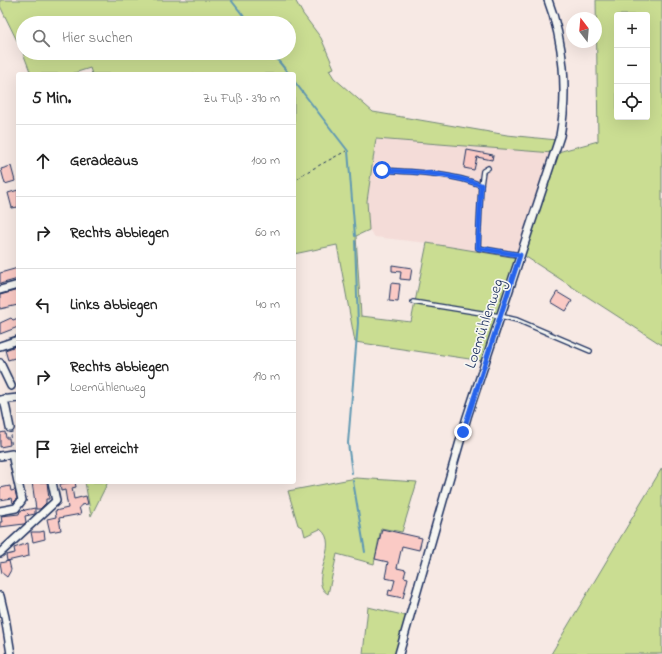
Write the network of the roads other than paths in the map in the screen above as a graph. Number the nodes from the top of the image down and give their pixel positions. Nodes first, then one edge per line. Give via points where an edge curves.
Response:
1 (548, 0) edge
2 (488, 168) dead end
3 (382, 170) dead end
4 (481, 185) junction
5 (520, 255) junction
6 (16, 286) edge
7 (0, 290) edge
8 (413, 302) dead end
9 (500, 316) junction
10 (16, 341) edge
11 (0, 346) edge
12 (590, 351) dead end
13 (0, 363) edge
14 (11, 386) dead end
15 (16, 398) edge
16 (2, 400) edge
17 (10, 428) road end
18 (0, 456) edge
19 (16, 473) edge
20 (18, 484) edge
21 (52, 484) edge
22 (0, 511) edge
23 (0, 553) edge
24 (0, 596) edge
25 (11, 654) edge
26 (399, 654) edge

1 - 5 street, Loemühlenweg via 560,54 564,83 564,113 555,153
2 - 4 lane via 483,171
3 - 4 lane via 430,172 466,179
4 - 5 lane via 478,248
5 - 9 street, Loemühlenweg
6 - 7 street
8 - 9 lane
9 - 12 lane via 518,320
9 - 26 street, Loemühlenweg via 467,417
10 - 11 street
13 - 14 street
15 - 16 street
16 - 17 street
18 - 19 street via 12,454
20 - 22 street via 22,500 16,508
21 - 23 street via 56,501
24 - 25 street

